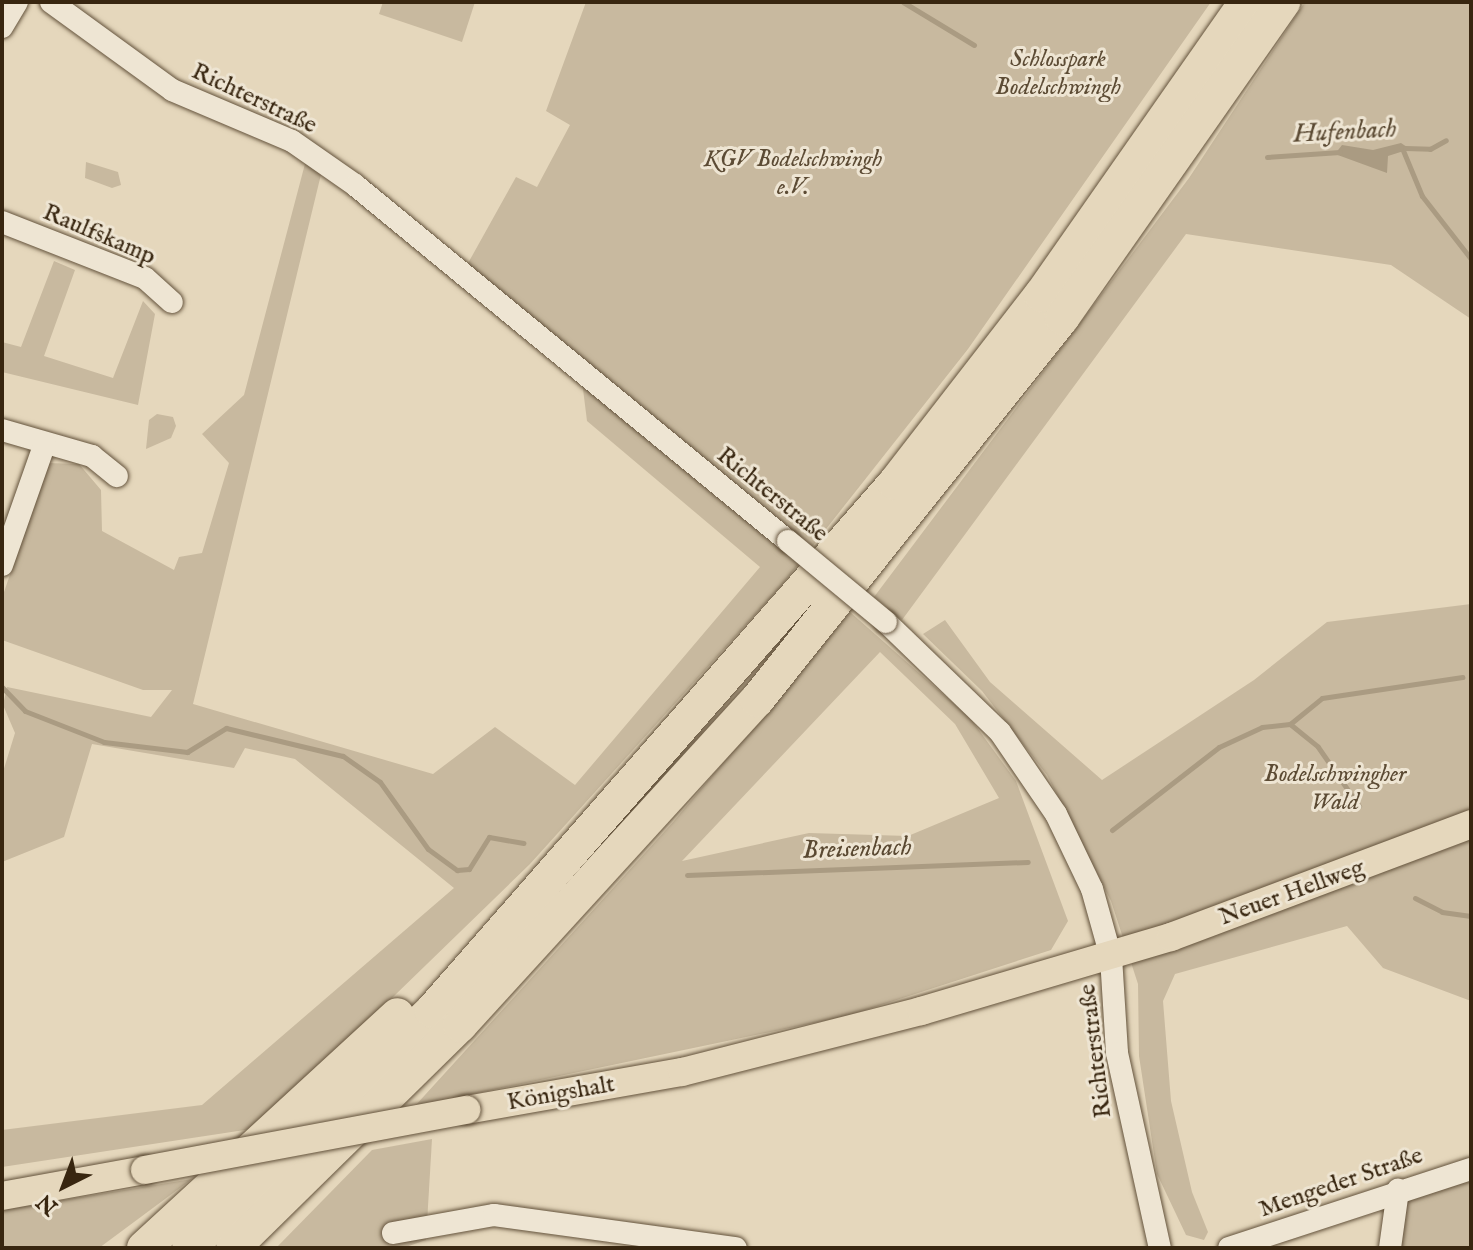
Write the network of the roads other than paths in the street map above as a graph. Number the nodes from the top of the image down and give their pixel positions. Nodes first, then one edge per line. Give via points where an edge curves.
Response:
1 (17, 2) edge
2 (51, 2) edge
3 (1246, 2) edge
4 (1283, 2) edge
5 (2, 27) edge
6 (2, 222) edge
7 (172, 302) dead end
8 (2, 430) edge
9 (45, 443) junction
10 (117, 476) dead end
11 (2, 565) edge
12 (1471, 824) edge
13 (588, 840) junction
14 (1111, 957) junction
15 (342, 1146) junction
16 (1471, 1169) edge
17 (1398, 1190) junction
18 (2, 1196) edge
19 (201, 1196) junction
20 (393, 1233) dead end
21 (120, 1248) edge
22 (144, 1248) edge
23 (189, 1248) edge
24 (233, 1248) edge
25 (253, 1248) edge
26 (736, 1248) edge
27 (1160, 1248) edge
28 (1229, 1248) edge
29 (1390, 1248) edge

1 - 5 street
2 - 14 street, Richterstraße, bridge via 139,70 292,141 355,185 952,680 1032,775 1092,889
3 - 13 highway via 1041,295 895,483
4 - 15 highway via 1072,305 868,567 613,862
6 - 7 street, Raulfskamp via 145,278
8 - 9 street
9 - 10 street via 92,456
9 - 11 street
12 - 14 main road, Neuer Hellweg
13 - 19 highway via 549,864 450,967
13 - 23 highway via 432,1011
14 - 18 main road, Königshalt, bridge via 682,1072
14 - 27 street, Richterstraße via 1117,1053
15 - 24 highway
15 - 25 highway
16 - 17 street, Mengeder Straße
17 - 28 street, Mengeder Straße
17 - 29 street
19 - 21 highway
19 - 22 highway
20 - 26 street via 494,1215

